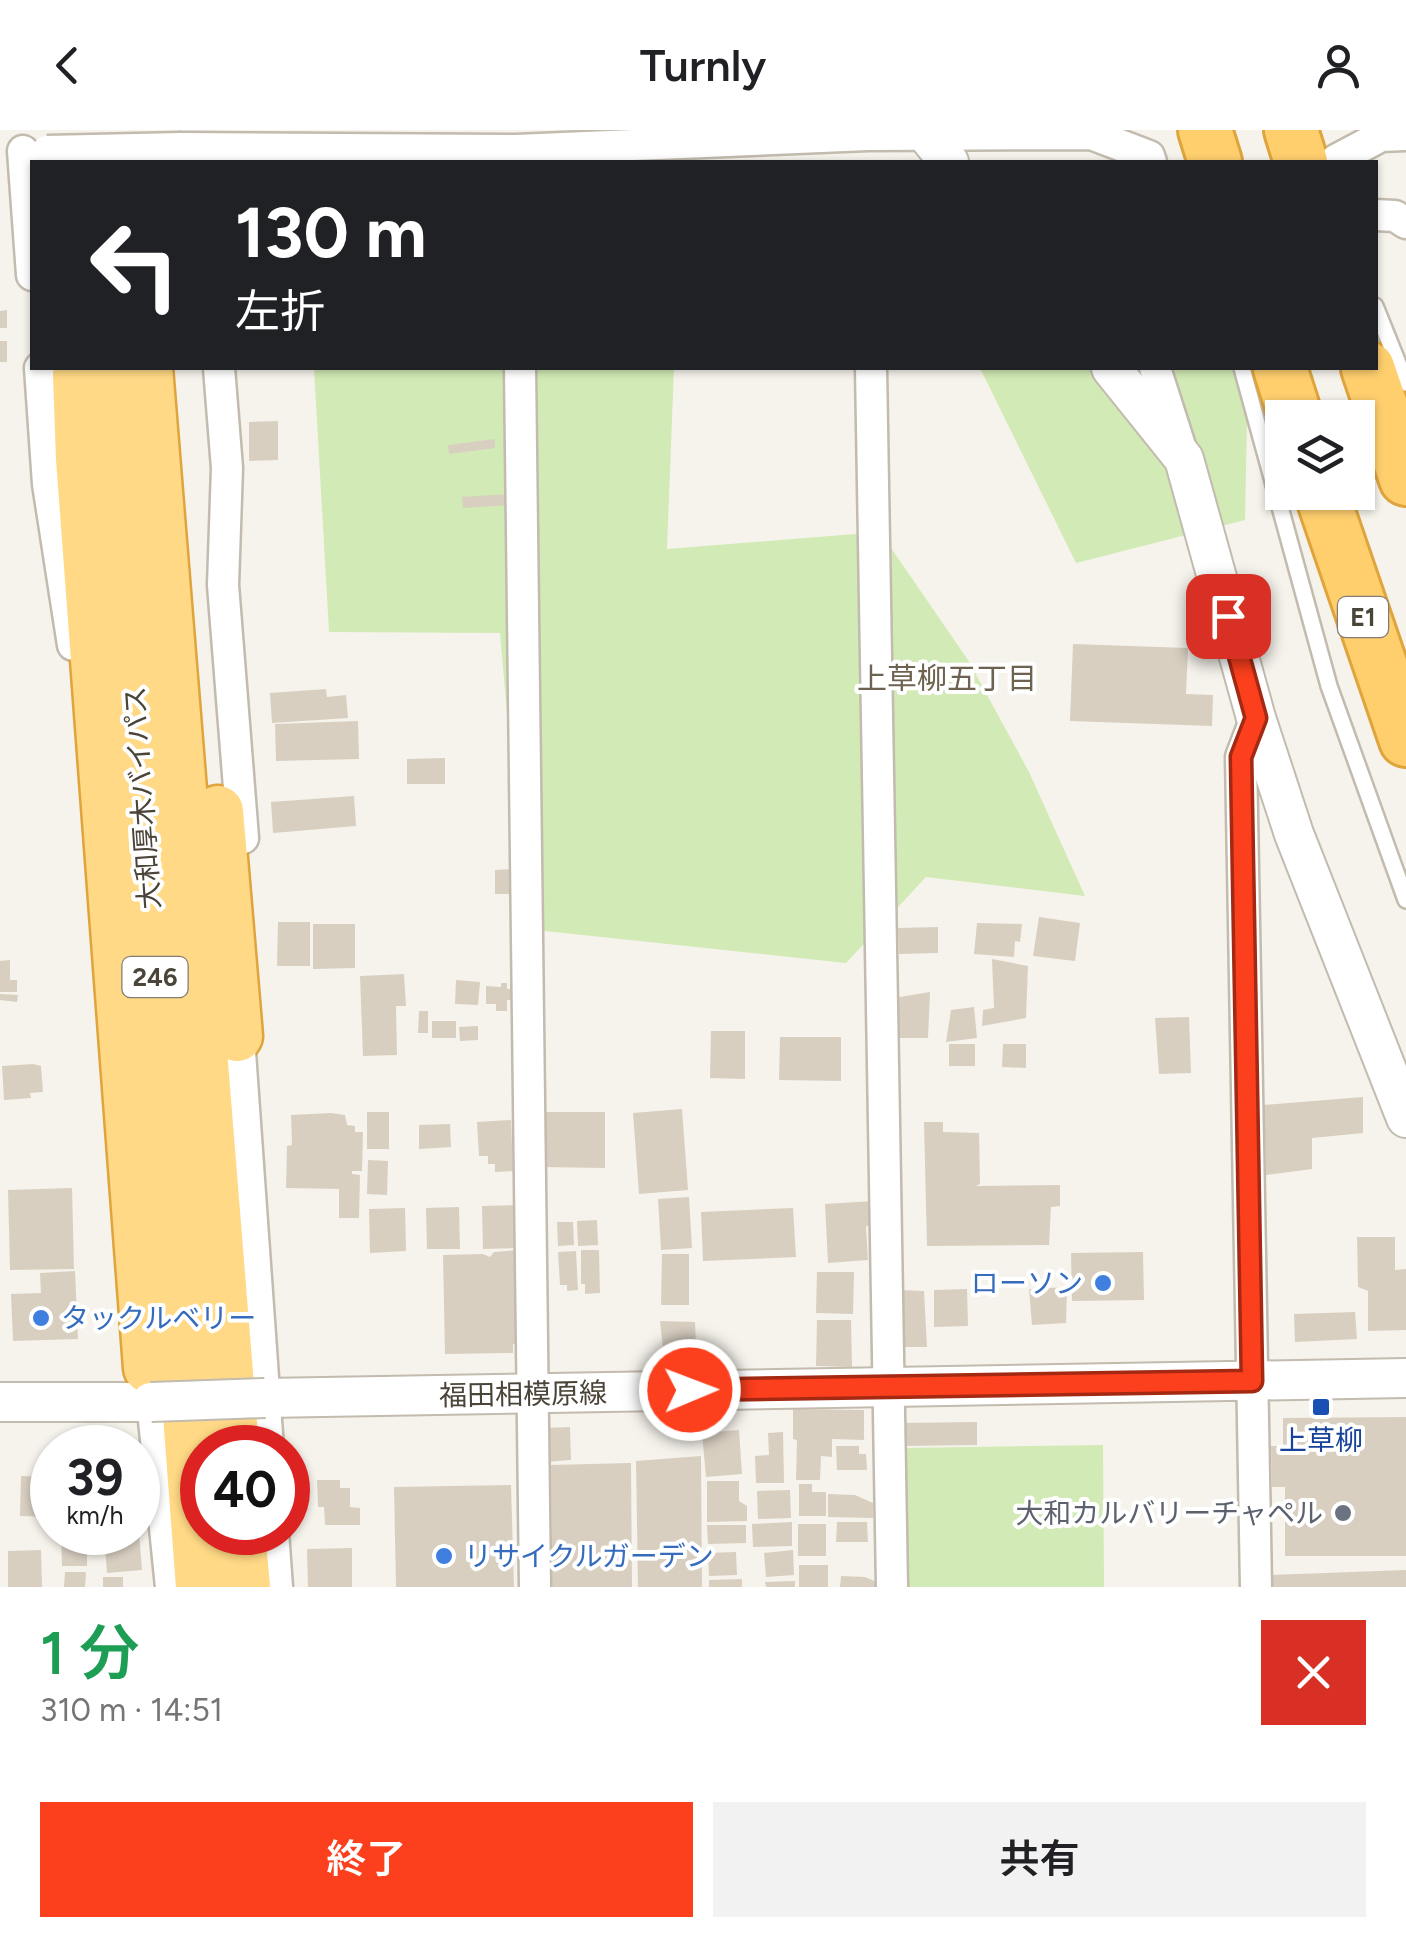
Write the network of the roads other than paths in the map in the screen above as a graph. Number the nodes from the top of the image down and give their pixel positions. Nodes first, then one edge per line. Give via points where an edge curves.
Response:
1 (126, 130) edge
2 (1206, 130) edge
3 (1291, 130) edge
4 (1406, 135) edge
5 (933, 142) edge
6 (56, 148) edge
7 (868, 149) edge
8 (180, 150) edge
9 (516, 156) edge
10 (129, 160) edge
11 (1151, 160) edge
12 (1214, 160) edge
13 (1301, 160) edge
14 (1336, 160) edge
15 (1378, 216) edge
16 (1406, 223) edge
17 (1378, 313) edge
18 (40, 370) edge
19 (78, 370) edge
20 (109, 370) edge
21 (147, 370) edge
22 (181, 370) edge
23 (219, 370) edge
24 (520, 370) edge
25 (872, 370) edge
26 (1113, 370) edge
27 (1156, 370) edge
28 (1243, 370) edge
29 (1281, 370) edge
30 (1369, 370) edge
31 (1406, 383) edge
32 (1290, 400) edge
33 (1184, 459) junction
34 (1406, 479) edge
35 (1328, 510) edge
36 (1256, 718) junction
37 (1406, 740) edge
38 (1406, 900) edge
39 (237, 1036) junction
40 (1406, 1118) edge
41 (1406, 1378) edge
42 (1252, 1381) junction
43 (150, 1385) junction
44 (889, 1386) junction
45 (531, 1393) junction
46 (265, 1398) junction
47 (0, 1402) edge
48 (232, 1425) edge
49 (267, 1425) edge
50 (242, 1555) edge
51 (275, 1555) edge
52 (172, 1587) edge
53 (200, 1587) edge
54 (244, 1587) edge
55 (277, 1587) edge
56 (535, 1587) edge
57 (892, 1587) edge
58 (1256, 1587) edge

1 - 10 highway
2 - 12 highway
3 - 13 highway
4 - 14 street via 1381,136
5 - 7 street
5 - 11 street via 1091,134
6 - 8 street, bridge
7 - 9 street
8 - 9 street
15 - 16 street
17 - 31 lane
18 - 43 street via 48,484 73,648 118,1209
19 - 43 highway, 246
20 - 53 highway, 大和厚木バイパス / 246
21 - 48 highway, 大和厚木バイパス / 246
22 - 39 highway
23 - 39 street via 227,468 223,585 248,907
24 - 45 street
25 - 44 street
26 - 33 street
27 - 33 street
28 - 38 lane via 1329,686
29 - 32 highway
30 - 34 highway
33 - 36 street
35 - 37 highway, E1
36 - 40 street via 1294,834
36 - 42 street via 1241,757
39 - 46 street
41 - 42 street, 福田相模原線
42 - 44 street, 福田相模原線
42 - 58 street
43 - 46 street, 福田相模原線, bridge
43 - 47 street, 福田相模原線
43 - 52 street
44 - 45 street, 福田相模原線
44 - 57 street
45 - 46 street, 福田相模原線
45 - 56 street
46 - 49 street
50 - 54 highway
51 - 55 street

